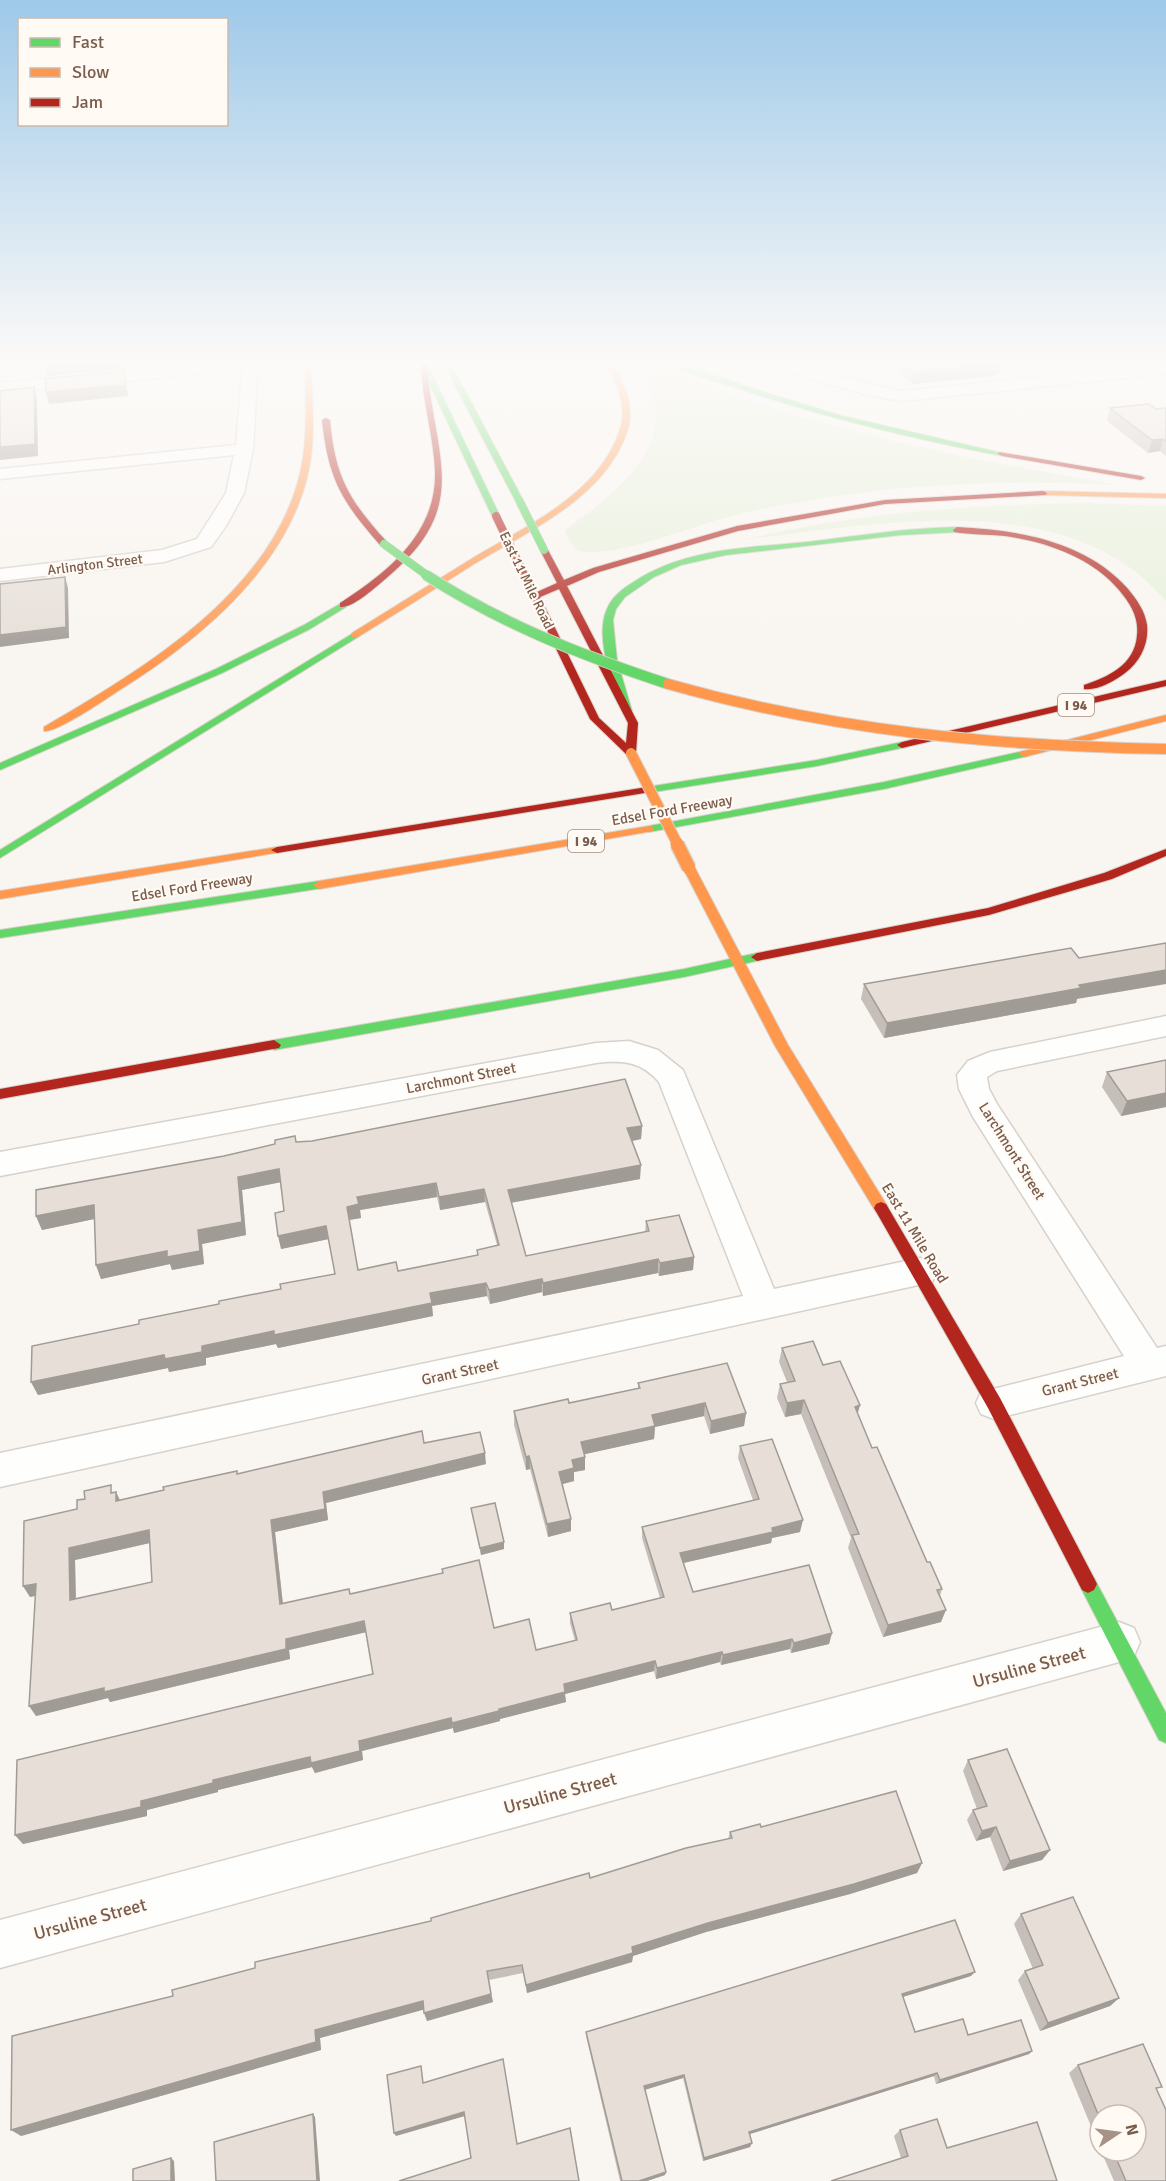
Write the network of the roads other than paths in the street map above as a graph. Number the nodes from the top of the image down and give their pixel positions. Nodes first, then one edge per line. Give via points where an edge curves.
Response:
1 (80, 466) edge
2 (240, 466) edge
3 (306, 466) edge
4 (331, 466) edge
5 (439, 466) edge
6 (472, 466) edge
7 (501, 466) edge
8 (603, 466) edge
9 (1079, 466) edge
10 (0, 474) edge
11 (1155, 480) dead end
12 (1166, 496) edge
13 (0, 575) edge
14 (562, 585) junction
15 (535, 597) junction
16 (1166, 682) edge
17 (627, 711) junction
18 (1166, 718) edge
19 (986, 727) junction
20 (1166, 749) edge
21 (631, 753) junction
22 (0, 754) edge
23 (0, 767) edge
24 (1166, 852) edge
25 (0, 855) edge
26 (0, 895) edge
27 (0, 934) edge
28 (737, 961) junction
29 (1166, 1026) edge
30 (0, 1094) edge
31 (0, 1164) edge
32 (920, 1272) junction
33 (764, 1306) junction
34 (1158, 1363) edge
35 (994, 1403) junction
36 (0, 1470) edge
37 (1119, 1642) junction
38 (1166, 1733) edge
39 (0, 1944) edge

1 - 10 street
2 - 13 street, Arlington Street via 231,504 210,537 189,550
3 - 22 main road via 288,522 259,567 189,634 143,670 75,714
4 - 20 main road, bridge via 338,488 384,544 455,596 584,656 708,696 834,724 1008,746
5 - 23 main road via 441,490 433,517 412,549 361,593 305,628 227,668
6 - 15 main road, East 11 Mile Road, bridge
7 - 14 main road, East 11 Mile Road, bridge
8 - 25 main road via 557,510
9 - 11 main road
12 - 14 main road via 959,496 885,502 737,529 596,570
14 - 15 main road
14 - 17 main road, East 11 Mile Road
15 - 21 main road, East 11 Mile Road via 596,719
16 - 19 main road, Edsel Ford Freeway / I 94
17 - 19 main road via 608,635 612,608 639,584 677,563 867,537 959,530 1018,537 1060,548 1101,567 1135,591 1152,621 1149,648 1135,663 1092,686 1024,704
17 - 21 main road, East 11 Mile Road via 633,723
18 - 27 main road, Edsel Ford Freeway / I 94 via 939,775 811,801 396,873
19 - 26 main road, Edsel Ford Freeway / I 94 via 817,763
21 - 28 main road, East 11 Mile Road, bridge
24 - 28 main road via 1075,888 979,915
28 - 30 main road
28 - 32 main road, East 11 Mile Road via 782,1046
29 - 34 street, Larchmont Street via 990,1062 972,1076 984,1109
31 - 33 street, Larchmont Street via 627,1050 653,1059 672,1078
32 - 33 street, Grant Street
32 - 35 main road, East 11 Mile Road
33 - 36 street, Grant Street
34 - 35 street, Grant Street
35 - 37 main road, East 11 Mile Road
37 - 38 main road, East 11 Mile Road
37 - 39 street, Ursuline Street

